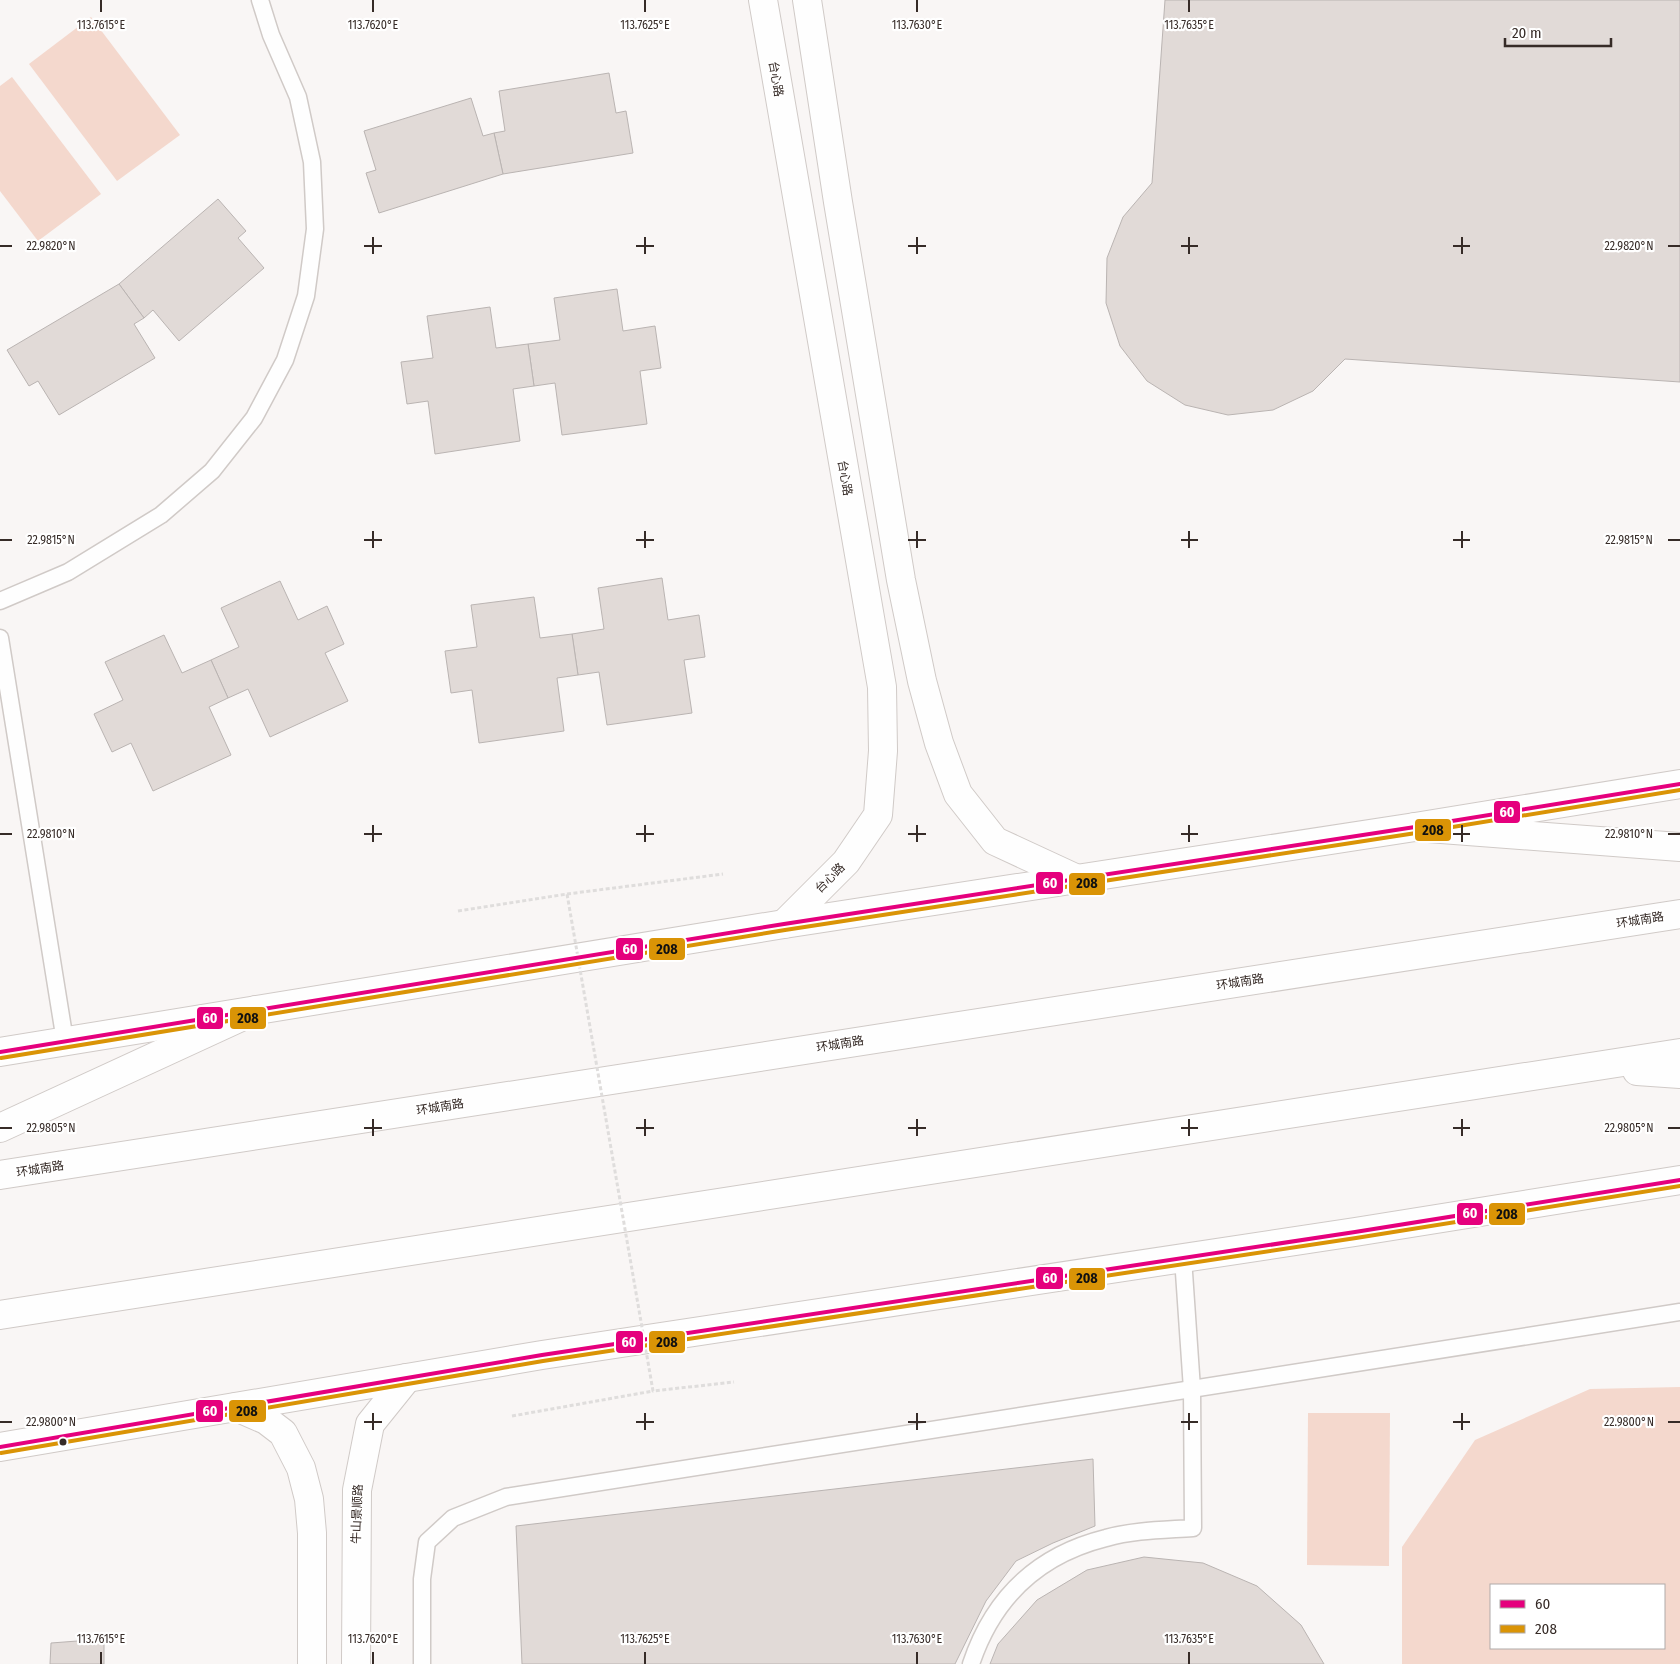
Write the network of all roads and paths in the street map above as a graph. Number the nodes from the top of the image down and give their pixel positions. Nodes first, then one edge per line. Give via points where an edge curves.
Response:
1 (260, 0) edge
2 (763, 0) edge
3 (807, 0) edge
4 (0, 601) edge
5 (0, 638) edge
6 (1680, 784) edge
7 (1415, 827) junction
8 (1680, 847) edge
9 (723, 874) dead end
10 (1075, 878) junction
11 (567, 894) junction
12 (458, 911) dead end
13 (1680, 914) edge
14 (784, 924) junction
15 (256, 1010) junction
16 (65, 1041) junction
17 (0, 1052) edge
18 (1680, 1053) edge
19 (1593, 1067) junction
20 (1680, 1074) edge
21 (0, 1128) edge
22 (0, 1175) edge
23 (1680, 1180) edge
24 (1184, 1258) junction
25 (1680, 1312) edge
26 (0, 1315) edge
27 (406, 1378) junction
28 (734, 1382) dead end
29 (1192, 1389) junction
30 (653, 1391) junction
31 (236, 1407) junction
32 (512, 1416) dead end
33 (0, 1447) edge
34 (312, 1664) edge
35 (356, 1664) edge
36 (422, 1664) edge
37 (971, 1664) edge

1 - 4 lane via 271,35 298,97 312,162 315,229 306,296 285,360 254,418 212,471 161,516 68,572
2 - 14 main road, 台心路 via 882,687 883,751 878,815 846,862
3 - 10 main road via 901,580 939,743 958,794 995,841
5 - 16 lane
6 - 7 main road
7 - 8 main road
7 - 10 main road
9 - 11 path
10 - 14 main road
11 - 12 path, bridge
11 - 30 path, bridge
13 - 22 main road, 环城南路
14 - 15 main road
15 - 16 main road
15 - 21 main road
16 - 17 main road
18 - 19 main road
19 - 20 main road
19 - 26 main road
23 - 24 main road
24 - 27 main road
24 - 29 lane
25 - 29 lane
27 - 31 main road
27 - 35 main road, 牛山景顺路 via 370,1424 361,1462 357,1490
28 - 30 path, bridge
29 - 36 lane via 506,1498 453,1518 427,1542 422,1579
29 - 37 lane via 1193,1528 1107,1538 1083,1545 1039,1567 1003,1603 976,1648
30 - 32 path
31 - 33 main road
31 - 34 main road via 266,1420 283,1433 302,1468 312,1533

